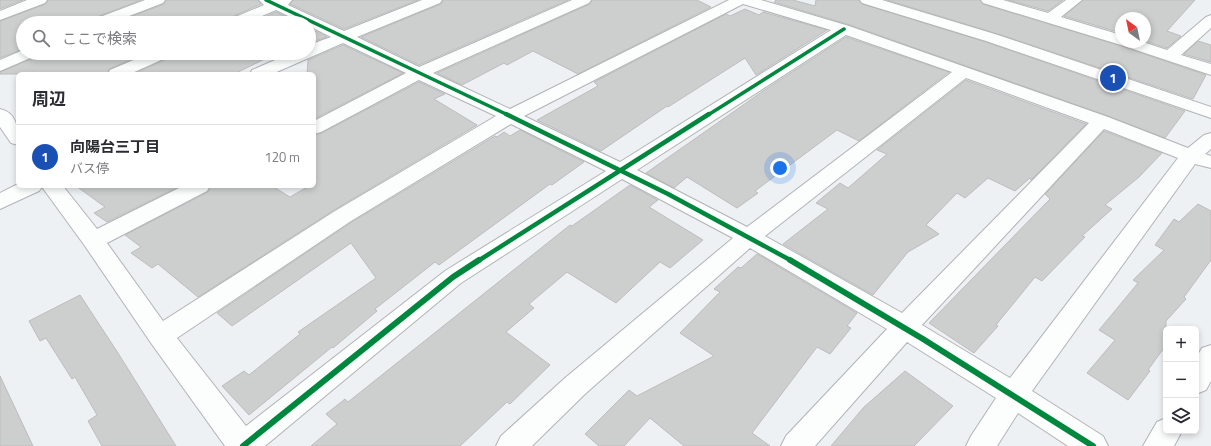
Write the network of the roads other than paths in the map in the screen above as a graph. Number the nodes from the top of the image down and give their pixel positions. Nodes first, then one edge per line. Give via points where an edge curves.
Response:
1 (40, 0) edge
2 (158, 0) edge
3 (435, 0) edge
4 (584, 0) edge
5 (740, 0) edge
6 (745, 0) edge
7 (867, 0) edge
8 (988, 0) edge
9 (1075, 0) edge
10 (277, 2) edge
11 (0, 16) edge
12 (116, 16) edge
13 (248, 16) edge
14 (303, 16) edge
15 (1051, 18) junction
16 (1211, 20) edge
17 (316, 23) edge
18 (844, 29) junction
19 (342, 37) junction
20 (1115, 38) edge
21 (316, 48) edge
22 (1145, 48) edge
23 (1170, 56) junction
24 (16, 59) edge
25 (148, 60) edge
26 (289, 60) edge
27 (0, 66) edge
28 (964, 70) junction
29 (1211, 70) edge
30 (121, 72) edge
31 (262, 72) edge
32 (419, 73) junction
33 (1211, 112) edge
34 (510, 116) junction
35 (8, 117) edge
36 (1101, 121) junction
37 (316, 127) edge
38 (16, 135) edge
39 (1211, 139) edge
40 (1201, 159) edge
41 (621, 170) junction
42 (28, 188) edge
43 (54, 188) edge
44 (196, 188) edge
45 (0, 202) edge
46 (749, 237) junction
47 (93, 240) junction
48 (905, 327) junction
49 (160, 336) junction
50 (1211, 356) edge
51 (1199, 377) edge
52 (1014, 394) junction
53 (1165, 434) edge
54 (243, 446) edge
55 (511, 446) edge
56 (796, 446) edge
57 (982, 446) edge
58 (1093, 446) edge
59 (1158, 446) edge

1 - 11 street
2 - 12 street
3 - 19 street
4 - 32 street
5 - 34 street
6 - 18 street
7 - 33 street via 1015,45
8 - 15 street
9 - 15 street
10 - 13 street
10 - 14 street
15 - 20 street
16 - 23 street
17 - 19 street
18 - 28 street
18 - 41 street
19 - 21 street
19 - 32 street
22 - 23 street
23 - 29 street
24 - 27 street
25 - 30 street
26 - 31 street
28 - 36 street
28 - 46 street
32 - 34 street
32 - 37 street
34 - 41 street
34 - 49 street via 343,216
35 - 38 street
36 - 40 street
36 - 48 street
39 - 40 street
40 - 52 street
41 - 46 street
41 - 54 street via 453,278
42 - 45 street
43 - 47 street
44 - 47 street
46 - 48 street
46 - 55 street via 575,386
47 - 49 street
48 - 52 street
48 - 56 street
49 - 54 street
50 - 51 street
52 - 57 street
52 - 58 street
53 - 59 street

